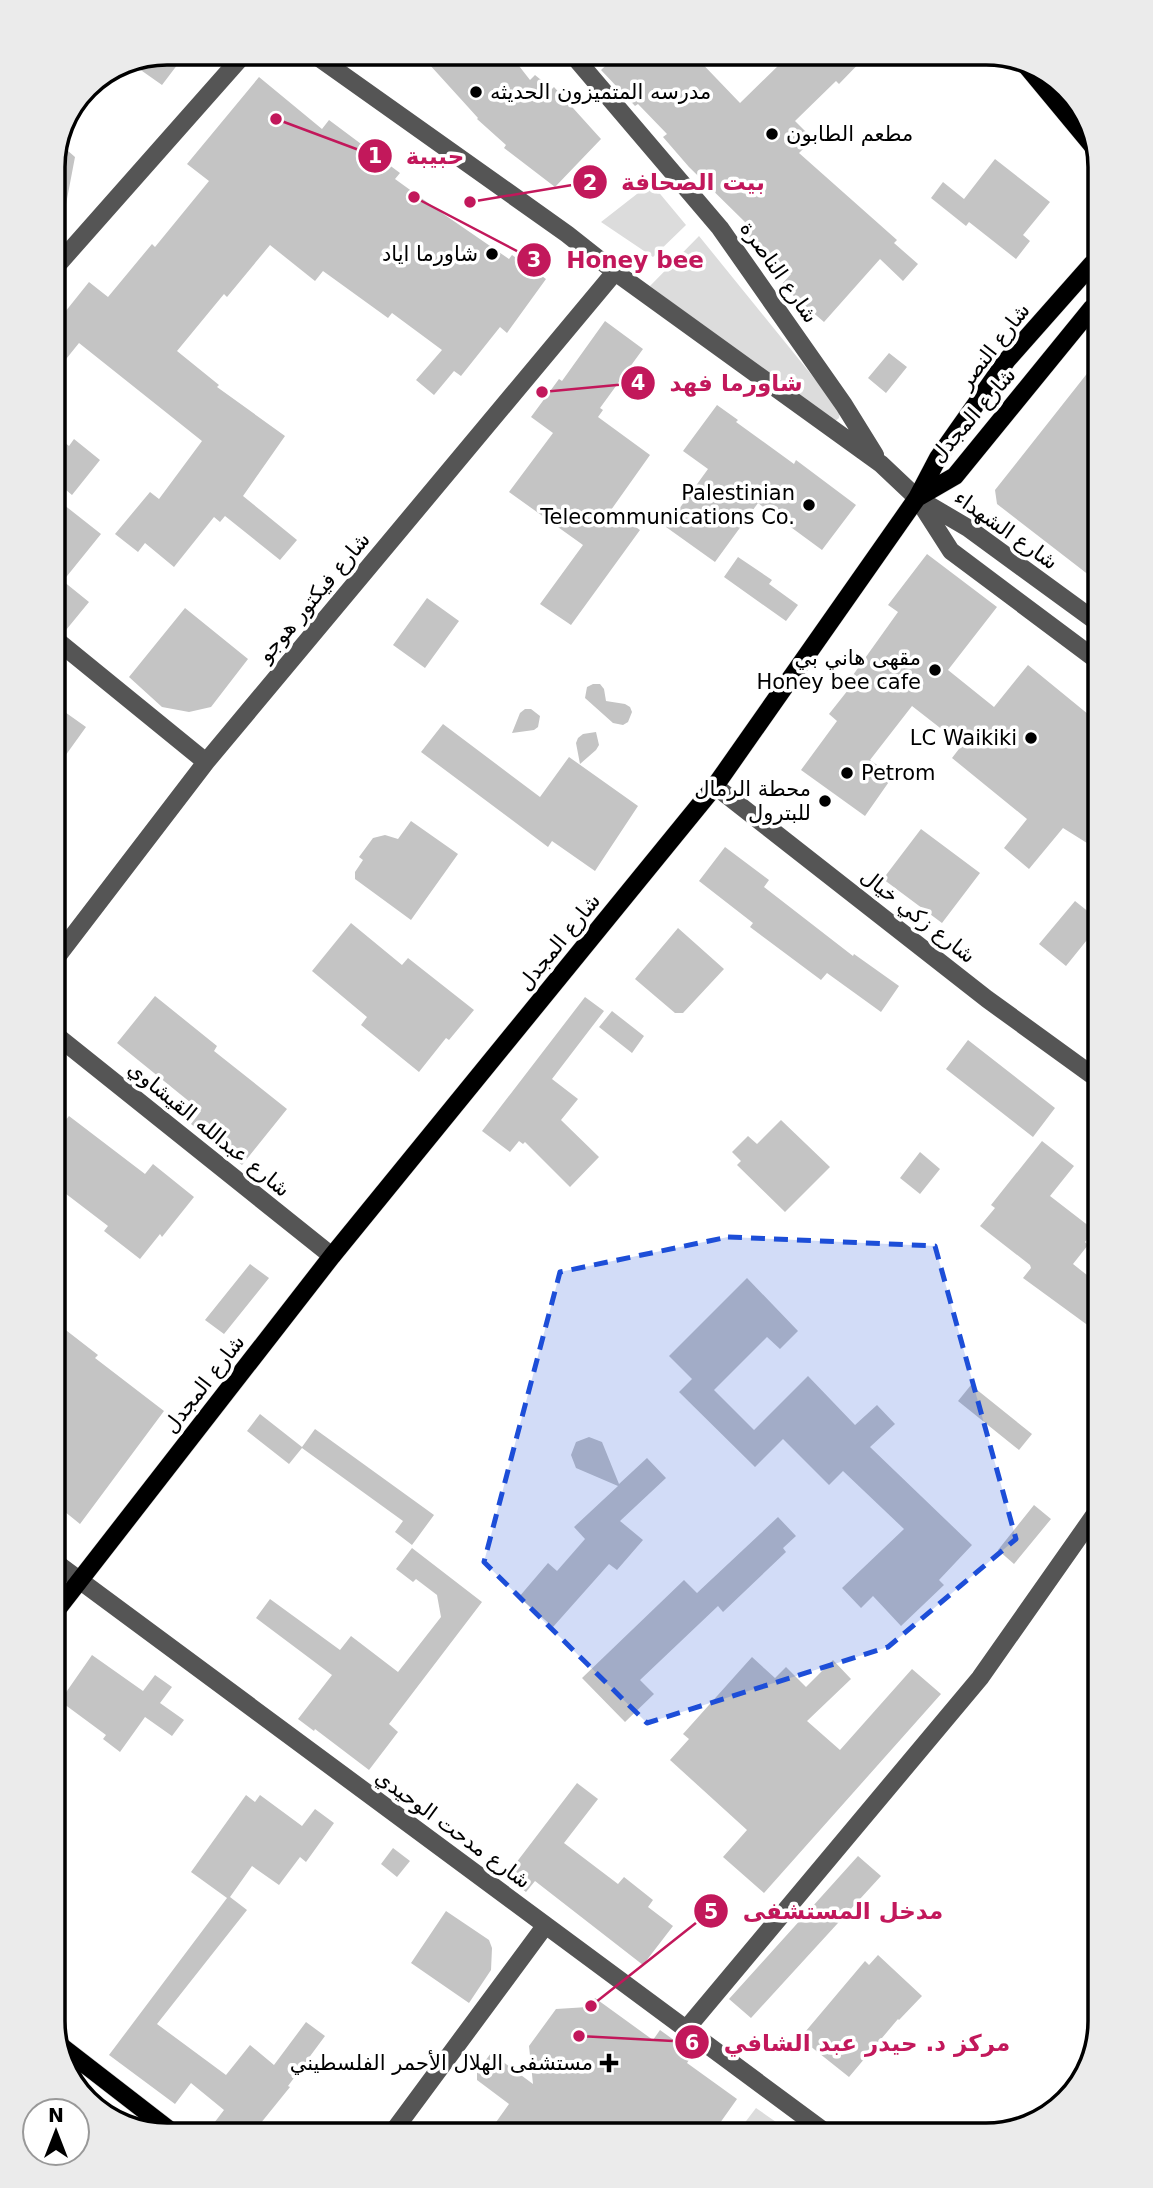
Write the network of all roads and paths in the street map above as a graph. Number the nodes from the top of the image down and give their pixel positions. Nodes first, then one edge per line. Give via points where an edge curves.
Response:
1 (234, 65) edge
2 (330, 65) edge
3 (581, 65) edge
4 (1037, 78) edge
5 (1081, 132) edge
6 (65, 256) edge
7 (1088, 268) edge
8 (615, 272) junction
9 (1088, 313) edge
10 (881, 464) junction
11 (917, 498) junction
12 (1088, 616) edge
13 (65, 647) edge
14 (1088, 654) edge
15 (206, 762) junction
16 (716, 786) junction
17 (65, 946) edge
18 (65, 1042) edge
19 (1088, 1073) edge
20 (332, 1256) junction
21 (1088, 1524) edge
22 (65, 1570) edge
23 (79, 1581) junction
24 (65, 1599) edge
25 (545, 1926) junction
26 (687, 2028) junction
27 (71, 2054) edge
28 (160, 2123) edge
29 (399, 2123) edge
30 (813, 2123) edge

1 - 6 street
2 - 8 street
3 - 10 street, شارع الناصرة via 720,228
4 - 5 main road
7 - 11 main road, شارع النصر via 1006,360 938,458
8 - 10 street
8 - 15 street, شارع فيكتور هوجو
9 - 11 main road, شارع المجدل via 955,476
10 - 11 street
11 - 12 street, شارع الشهداء via 968,528
11 - 14 street, شارع الشهداء via 951,551
11 - 16 main road, شارع المجدل
13 - 15 street
15 - 17 street, شارع فيكتور هوجو
16 - 19 street, شارع زكي خيال via 986,999
16 - 20 main road, شارع المجدل
18 - 20 street, شارع عبدالله القيشاوي
20 - 23 main road, شارع المجدل
21 - 26 street via 980,1678
22 - 23 street, شارع مدحت الوحيدي
23 - 24 main road, شارع المجدل
23 - 25 street, شارع مدحت الوحيدي
25 - 26 street, شارع مدحت الوحيدي
25 - 29 street
26 - 30 street, شارع مدحت الوحيدي
27 - 28 main road

